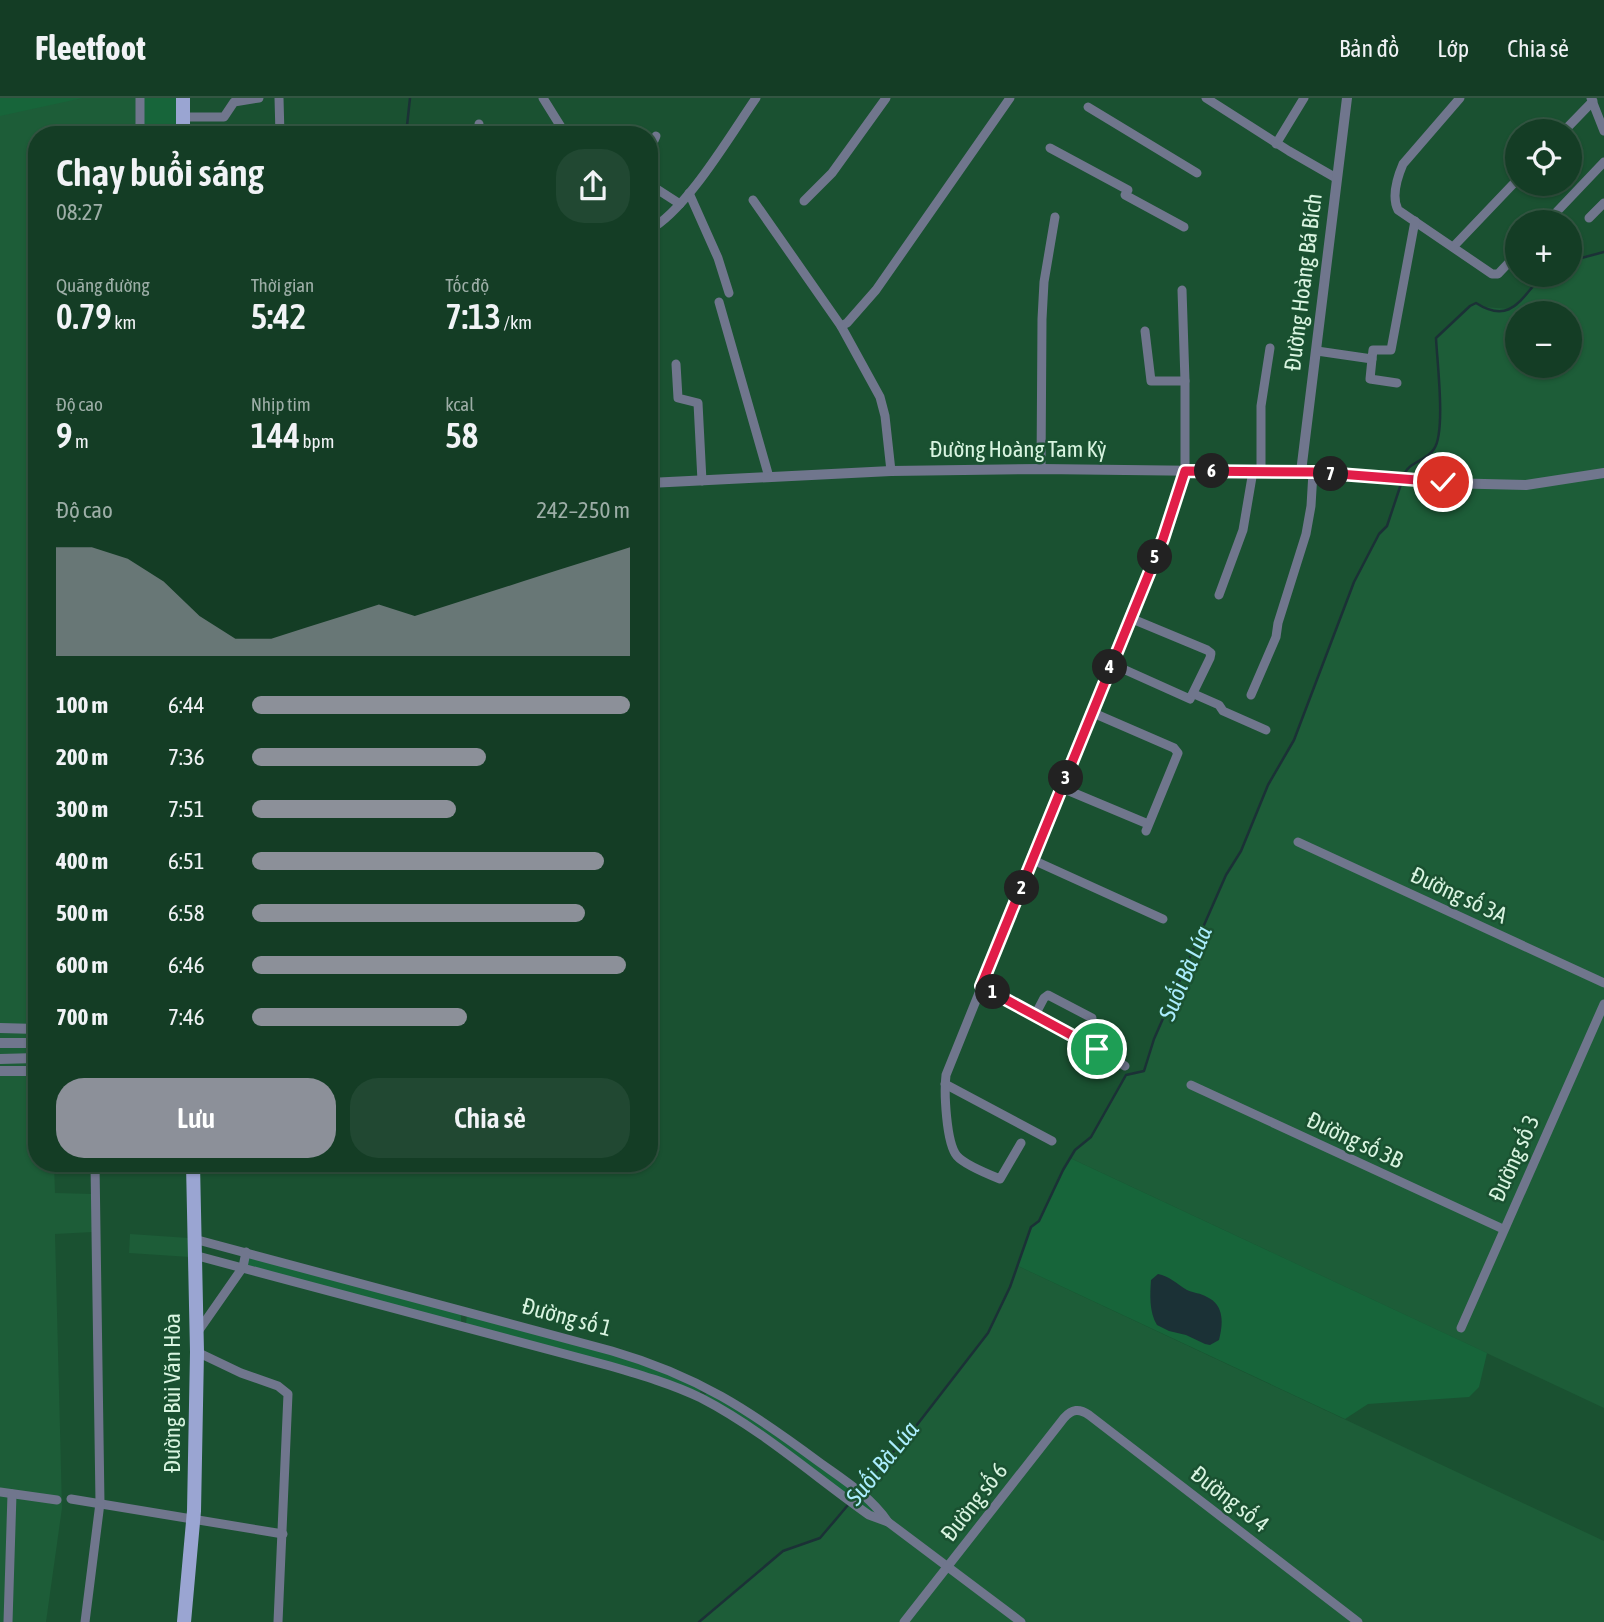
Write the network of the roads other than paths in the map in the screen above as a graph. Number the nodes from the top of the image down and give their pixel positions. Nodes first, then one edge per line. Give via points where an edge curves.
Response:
1 (140, 98) edge
2 (183, 98) edge
3 (259, 98) edge
4 (279, 98) edge
5 (544, 98) edge
6 (756, 98) edge
7 (886, 98) edge
8 (1010, 98) edge
9 (1206, 98) edge
10 (1304, 98) edge
11 (1348, 98) edge
12 (1460, 98) edge
13 (1592, 99) edge
14 (1088, 107) dead end
15 (183, 117) junction
16 (1574, 119) edge
17 (140, 126) edge
18 (183, 126) edge
19 (280, 126) edge
20 (561, 126) edge
21 (1604, 131) edge
22 (1276, 144) junction
23 (1050, 148) dead end
24 (1604, 162) edge
25 (1197, 173) dead end
26 (1336, 178) junction
27 (658, 190) edge
28 (689, 193) junction
29 (1505, 193) edge
30 (753, 200) dead end
31 (804, 201) dead end
32 (1604, 203) edge
33 (680, 204) junction
34 (1558, 210) edge
35 (1055, 217) dead end
36 (1589, 218) dead end
37 (1415, 221) junction
38 (658, 222) edge
39 (1184, 227) dead end
40 (1454, 246) junction
41 (1505, 267) edge
42 (1182, 290) dead end
43 (729, 293) dead end
44 (719, 302) dead end
45 (841, 326) junction
46 (1145, 331) dead end
47 (1270, 348) dead end
48 (1317, 351) junction
49 (1372, 359) junction
50 (676, 364) dead end
51 (1185, 381) junction
52 (1397, 383) dead end
53 (1041, 469) junction
54 (891, 471) junction
55 (1185, 471) junction
56 (1258, 471) junction
57 (1307, 472) junction
58 (1604, 473) edge
59 (769, 477) junction
60 (702, 481) junction
61 (658, 483) edge
62 (1219, 595) dead end
63 (1130, 618) junction
64 (1112, 664) junction
65 (1194, 694) junction
66 (1251, 695) dead end
67 (1091, 712) junction
68 (1266, 730) dead end
69 (1062, 788) junction
70 (1298, 842) dead end
71 (1033, 860) junction
72 (1163, 919) dead end
73 (1604, 983) edge
74 (981, 986) junction
75 (1604, 1004) edge
76 (1035, 1015) junction
77 (1092, 1018) dead end
78 (0, 1028) edge
79 (28, 1028) edge
80 (28, 1043) edge
81 (0, 1044) edge
82 (28, 1058) edge
83 (0, 1059) edge
84 (1125, 1066) dead end
85 (0, 1071) edge
86 (28, 1071) edge
87 (945, 1084) junction
88 (1191, 1085) dead end
89 (1052, 1141) dead end
90 (1021, 1143) dead end
91 (95, 1172) edge
92 (193, 1172) edge
93 (1503, 1229) junction
94 (194, 1239) junction
95 (246, 1252) junction
96 (194, 1255) junction
97 (243, 1267) junction
98 (464, 1311) junction
99 (463, 1326) junction
100 (1461, 1328) dead end
101 (196, 1334) junction
102 (197, 1352) junction
103 (706, 1386) junction
104 (700, 1398) junction
105 (1076, 1409) joint
106 (0, 1492) edge
107 (12, 1494) junction
108 (71, 1499) dead end
109 (57, 1500) dead end
110 (100, 1503) junction
111 (194, 1520) junction
112 (888, 1522) junction
113 (283, 1534) junction
114 (948, 1566) junction
115 (8, 1622) edge
116 (85, 1622) edge
117 (184, 1622) edge
118 (278, 1622) edge
119 (904, 1622) edge
120 (1021, 1622) edge
121 (1358, 1622) edge

1 - 17 street
2 - 15 main road
3 - 15 street via 234,102 224,117
4 - 19 street
5 - 20 street
6 - 28 street
7 - 31 street via 832,173
8 - 45 street via 876,290
9 - 22 street
10 - 22 street
11 - 26 street, Đường Hoàng Bá Bích
12 - 37 street via 1398,175 1395,205
13 - 16 street
13 - 21 street
14 - 25 street
15 - 18 main road
22 - 26 street
23 - 39 street
24 - 34 street
26 - 48 street, Đường Hoàng Bá Bích
27 - 33 street
28 - 33 street
28 - 43 street
29 - 40 street
30 - 45 street
32 - 36 street
33 - 38 street
35 - 53 street via 1044,282
37 - 40 street
37 - 49 street via 1393,346 1373,351
40 - 41 street via 1494,274
42 - 51 street
44 - 59 street
45 - 54 street via 880,397
46 - 51 street via 1151,381
47 - 56 street
48 - 49 street
48 - 57 street, Đường Hoàng Bá Bích
49 - 52 street via 1370,379
50 - 60 street via 678,398 698,403
51 - 55 street
53 - 54 street, Đường Hoàng Tam Kỳ
53 - 55 street, Đường Hoàng Tam Kỳ
54 - 59 street, Đường Hoàng Tam Kỳ
55 - 56 street, Đường Hoàng Tam Kỳ
55 - 63 street
56 - 57 street, Đường Hoàng Tam Kỳ
56 - 62 street
57 - 58 street, Đường Hoàng Tam Kỳ via 1526,485
57 - 66 street via 1311,506 1306,534 1276,637
59 - 60 street, Đường Hoàng Tam Kỳ
60 - 61 street, Đường Hoàng Tam Kỳ
63 - 64 street
63 - 65 street via 1210,652
64 - 65 street via 1189,699
64 - 67 street
65 - 68 street
67 - 69 street
67 - 69 street via 1178,753 1147,827
69 - 71 street
70 - 73 street, Đường số 3A
71 - 72 street
71 - 74 street
74 - 76 street
74 - 87 street
75 - 93 street, Đường số 3
76 - 77 street via 1048,995
76 - 84 street
78 - 79 street
80 - 81 street
82 - 83 street
85 - 86 street
87 - 89 street
87 - 90 street via 958,1157 1000,1179
88 - 93 street, Đường số 3B
91 - 110 street
92 - 94 main road, Đường Bùi Văn Hòa
93 - 100 street, Đường số 3
94 - 95 street, Đường số 1
94 - 96 main road, Đường Bùi Văn Hòa
95 - 97 street
95 - 98 street, Đường số 1
96 - 97 street, Đường số 1
96 - 101 main road, Đường Bùi Văn Hòa
97 - 99 street, Đường số 1
97 - 101 street
98 - 99 street
98 - 103 street, Đường số 1 via 649,1362
99 - 104 street, Đường số 1 via 644,1376
101 - 102 main road, Đường Bùi Văn Hòa
102 - 111 main road, Đường Bùi Văn Hòa
102 - 113 street via 288,1394
103 - 104 street
103 - 112 street, Đường số 1 via 849,1483
104 - 112 street, Đường số 1 via 747,1426 869,1515
105 - 114 street, Đường số 6 via 1066,1415
105 - 121 street, Đường số 4
106 - 107 street
107 - 109 street
107 - 115 street
108 - 110 street
110 - 111 street
110 - 116 street
111 - 113 street
111 - 117 main road, Đường Bùi Văn Hòa
112 - 114 street, Đường số 1
113 - 118 street
114 - 119 street, Đường số 6
114 - 120 street, Đường số 1

